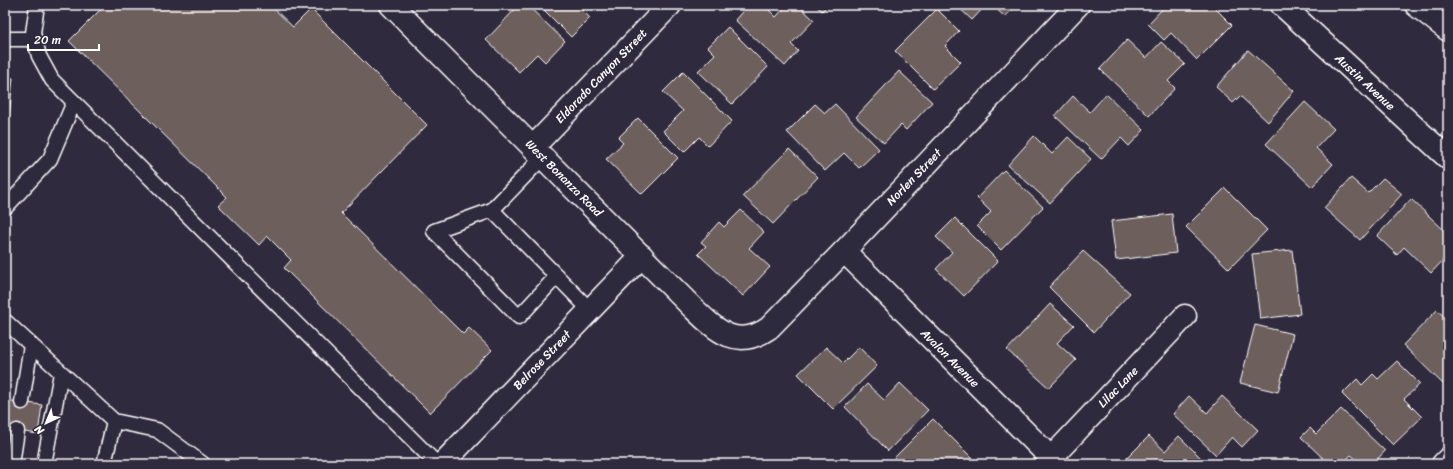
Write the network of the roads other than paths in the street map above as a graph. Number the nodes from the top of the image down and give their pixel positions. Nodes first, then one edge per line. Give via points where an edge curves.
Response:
1 (37, 5) edge
2 (391, 5) edge
3 (670, 5) edge
4 (1078, 5) edge
5 (1282, 5) edge
6 (1416, 5) edge
7 (1448, 30) edge
8 (35, 39) junction
9 (5, 40) edge
10 (74, 102) junction
11 (538, 152) junction
12 (1448, 158) edge
13 (5, 208) edge
14 (492, 210) junction
15 (844, 251) junction
16 (642, 256) junction
17 (557, 276) junction
18 (590, 310) junction
19 (1185, 316) dead end
20 (5, 321) edge
21 (744, 339) joint
22 (31, 345) junction
23 (61, 373) junction
24 (22, 402) dead end
25 (114, 422) junction
26 (17, 431) dead end
27 (1448, 459) edge
28 (1054, 461) edge
29 (12, 464) edge
30 (44, 464) edge
31 (104, 464) edge
32 (203, 464) edge
33 (437, 464) edge
34 (442, 464) edge
35 (1443, 464) edge

1 - 8 lane via 33,33
2 - 11 main road, West Bonanza Road
3 - 11 main road, Eldorado Canyon Street
4 - 15 main road, Norlen Street
5 - 12 main road, Austin Avenue
6 - 7 main road
8 - 9 lane
8 - 10 lane via 39,56 52,80
10 - 13 lane via 50,159
10 - 33 lane
11 - 14 lane
11 - 16 main road, West Bonanza Road
14 - 17 lane
14 - 17 lane via 434,231 519,317
15 - 21 main road, Norlen Street via 769,328 759,335
15 - 28 main road, Avalon Avenue
16 - 18 main road, Belrose Street
16 - 21 main road, West Bonanza Road via 716,328 734,338
17 - 18 lane
18 - 34 main road, Belrose Street
19 - 28 main road, Lilac Lane
20 - 22 lane
22 - 23 lane
22 - 24 lane
23 - 25 lane
23 - 30 lane
25 - 31 lane
25 - 32 lane via 157,430
26 - 29 lane
27 - 35 main road

